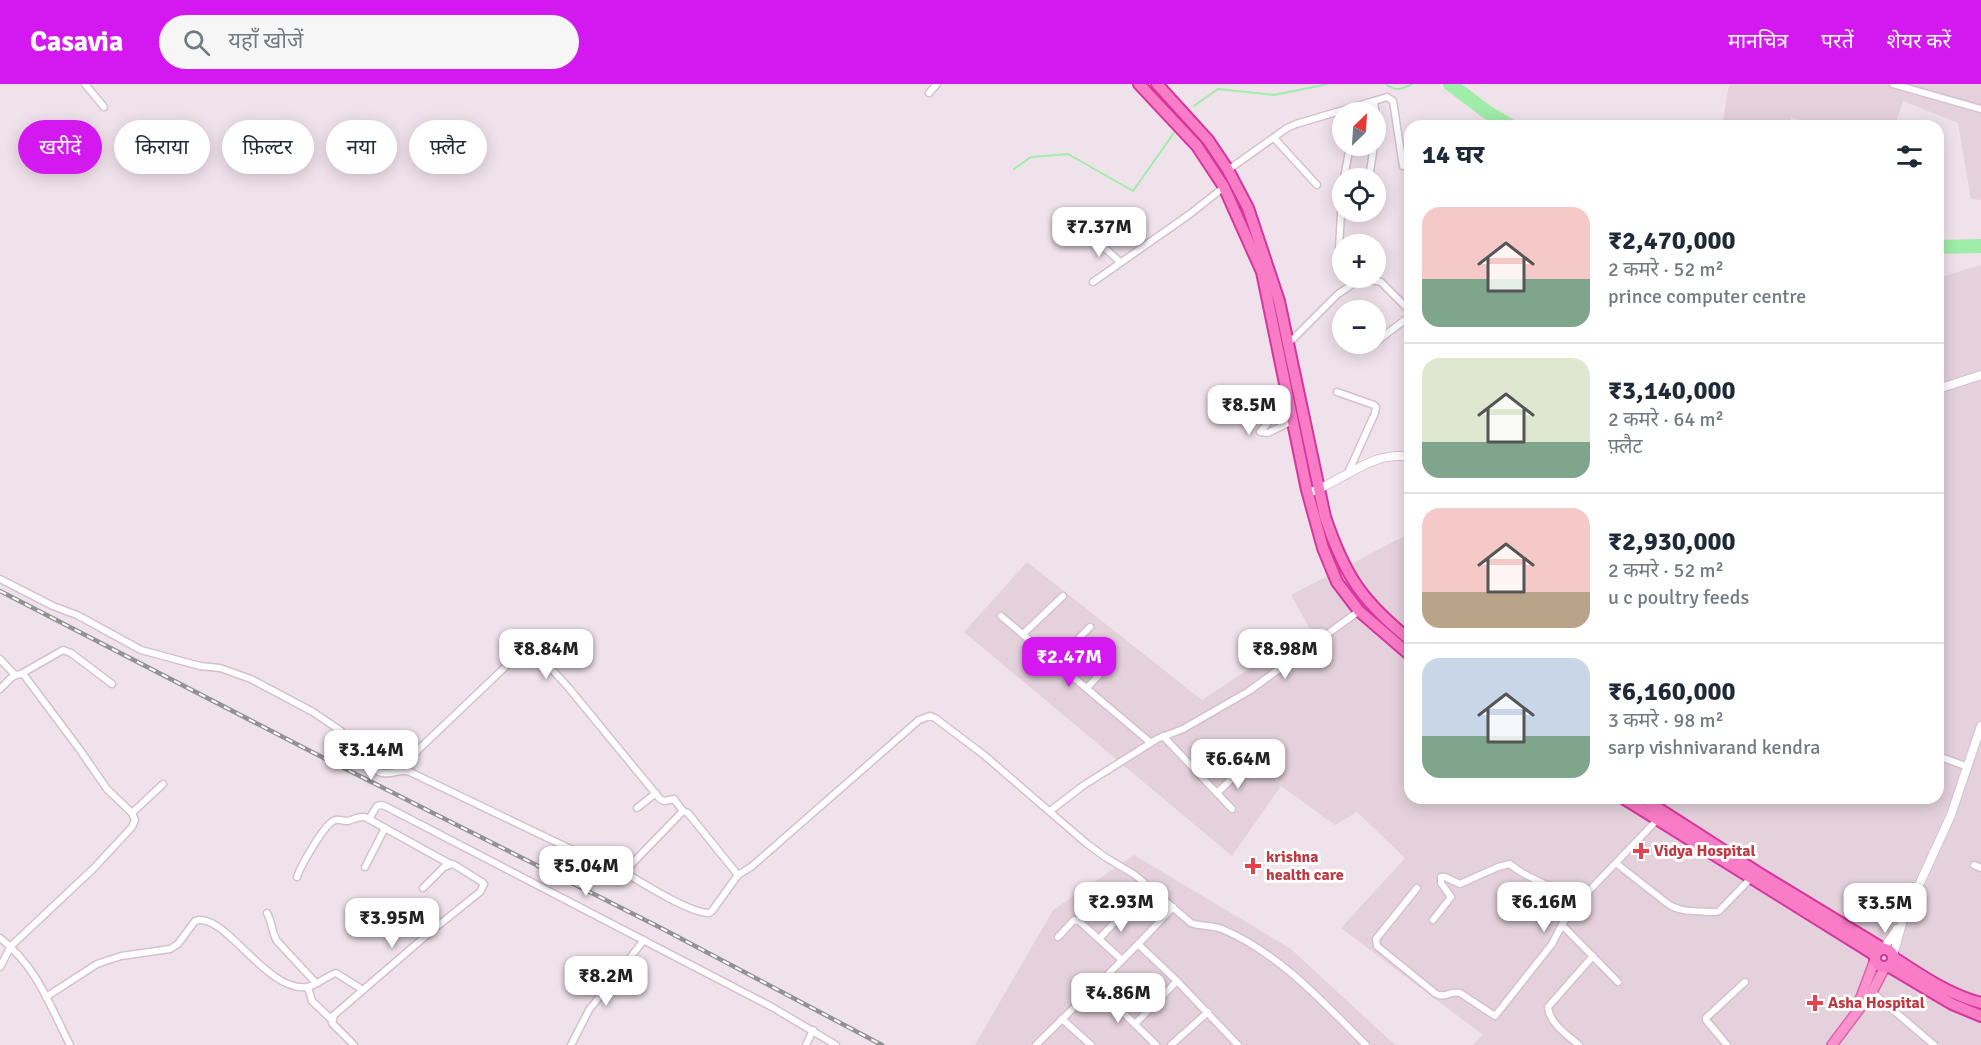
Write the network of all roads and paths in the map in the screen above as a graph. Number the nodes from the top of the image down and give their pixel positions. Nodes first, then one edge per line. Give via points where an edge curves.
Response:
1 (85, 84) edge
2 (937, 84) edge
3 (1139, 84) edge
4 (1157, 84) edge
5 (1893, 84) edge
6 (929, 93) dead end
7 (1374, 101) edge
8 (104, 107) dead end
9 (1981, 109) edge
10 (1332, 115) edge
11 (1274, 138) junction
12 (1403, 166) dead end
13 (1228, 170) junction
14 (1317, 185) dead end
15 (1224, 187) junction
16 (1094, 237) dead end
17 (1120, 262) junction
18 (1093, 282) dead end
19 (1386, 286) edge
20 (1347, 288) edge
21 (1404, 306) edge
22 (1404, 318) edge
23 (1386, 333) edge
24 (1288, 344) junction
25 (1981, 375) edge
26 (1944, 387) edge
27 (1337, 392) dead end
28 (1288, 399) junction
29 (1292, 421) junction
30 (1404, 457) edge
31 (1347, 476) junction
32 (1319, 489) junction
33 (1308, 493) junction
34 (0, 579) edge
35 (1063, 596) dead end
36 (1359, 611) junction
37 (1002, 616) dead end
38 (1090, 627) dead end
39 (1023, 634) junction
40 (1404, 635) edge
41 (1404, 651) edge
42 (0, 659) edge
43 (1056, 661) junction
44 (1110, 663) dead end
45 (18, 674) junction
46 (112, 684) dead end
47 (1087, 688) junction
48 (0, 689) edge
49 (1981, 726) edge
50 (1163, 736) junction
51 (1151, 743) junction
52 (1977, 750) edge
53 (1944, 758) edge
54 (1968, 767) junction
55 (1242, 769) dead end
56 (401, 770) junction
57 (163, 784) dead end
58 (1217, 793) junction
59 (656, 794) junction
60 (1632, 804) edge
61 (1651, 804) edge
62 (637, 808) dead end
63 (1232, 809) dead end
64 (683, 811) junction
65 (1050, 811) junction
66 (132, 813) junction
67 (369, 819) junction
68 (1657, 820) junction
69 (385, 828) junction
70 (450, 864) junction
71 (1617, 864) junction
72 (1974, 865) dead end
73 (365, 867) dead end
74 (1981, 868) edge
75 (624, 873) junction
76 (738, 875) junction
77 (297, 877) dead end
78 (1751, 878) junction
79 (423, 888) dead end
80 (1417, 888) dead end
81 (1582, 896) junction
82 (1173, 907) junction
83 (1136, 908) dead end
84 (267, 913) dead end
85 (1433, 920) dead end
86 (1562, 926) junction
87 (1058, 937) dead end
88 (0, 938) edge
89 (1099, 939) junction
90 (644, 940) junction
91 (1139, 945) junction
92 (11, 946) junction
93 (1593, 956) junction
94 (1884, 957) junction
95 (1122, 960) junction
96 (0, 967) edge
97 (1177, 981) junction
98 (1618, 982) dead end
99 (1745, 982) dead end
100 (316, 983) junction
101 (1095, 985) junction
102 (308, 987) junction
103 (363, 990) junction
104 (1872, 992) junction
105 (46, 997) junction
106 (1981, 1003) edge
107 (1208, 1012) junction
108 (1855, 1013) junction
109 (1981, 1016) edge
110 (1062, 1019) junction
111 (332, 1020) junction
112 (1135, 1024) junction
113 (813, 1030) junction
114 (70, 1045) edge
115 (354, 1045) edge
116 (571, 1045) edge
117 (806, 1045) edge
118 (836, 1045) edge
119 (1036, 1045) edge
120 (1090, 1045) edge
121 (1156, 1045) edge
122 (1171, 1045) edge
123 (1238, 1045) edge
124 (1366, 1045) edge
125 (1580, 1045) edge
126 (1727, 1045) edge
127 (1832, 1045) edge
128 (1934, 1045) edge

1 - 8 street
2 - 6 street
3 - 15 highway via 1197,146
4 - 13 highway via 1202,133
5 - 9 street
7 - 12 street via 1386,97 1393,101
10 - 11 street via 1296,124
11 - 13 street
11 - 14 street
13 - 24 highway via 1248,208 1268,264
15 - 17 street
15 - 28 highway via 1262,272
16 - 17 street
17 - 18 street
19 - 21 street
20 - 24 street
22 - 23 street
24 - 32 highway
25 - 26 street
27 - 31 street via 1376,407
28 - 29 highway
28 - 29 street via 1260,432 1268,433
29 - 33 highway
30 - 31 street via 1379,458
31 - 32 street
32 - 33 street
32 - 40 highway via 1339,556 1354,584 1369,604
33 - 36 highway via 1337,582
34 - 56 street via 141,650 251,679 340,731 344,751 351,757 384,774
35 - 39 street
36 - 41 highway
36 - 50 street via 1249,691 1183,729
37 - 39 street
38 - 43 street
39 - 43 street
42 - 45 street
43 - 47 street
44 - 47 street
45 - 46 street via 59,651 67,651
45 - 48 street
45 - 66 street via 27,679 106,789
47 - 51 street
49 - 52 street
50 - 51 street
50 - 58 street
51 - 65 street
52 - 54 street
53 - 54 street
54 - 94 street via 1951,814
55 - 58 street
56 - 59 street via 528,647 568,687
56 - 75 street via 579,853 600,868 614,874
57 - 66 street
58 - 63 street
59 - 62 street
59 - 64 street via 664,801 673,798
60 - 68 highway
61 - 94 highway
64 - 75 street
64 - 76 street
65 - 76 street via 930,716 919,720
65 - 82 street via 1086,843 1135,875
66 - 92 street via 132,827
67 - 69 street
67 - 77 street via 359,816 333,821
67 - 90 street via 377,806 386,806
68 - 71 street
68 - 78 highway
69 - 70 street
69 - 73 street
70 - 79 street
70 - 103 street via 482,882 483,889
71 - 78 street via 1673,908 1684,910 1719,911
71 - 81 street
72 - 74 street
75 - 76 street via 704,913 712,911
78 - 94 highway
80 - 86 street via 1376,939 1377,946 1436,994 1460,993 1492,1016 1497,1015
81 - 85 street via 1547,885 1510,864 1460,884 1441,879 1450,897
81 - 86 street
82 - 91 street
82 - 124 street via 1191,922 1219,928 1271,957
83 - 89 street via 1130,906
84 - 100 street via 275,938
86 - 93 street
87 - 89 street via 1076,920
88 - 92 street
89 - 95 street
90 - 113 street
90 - 116 street via 589,1010
91 - 95 street
91 - 97 street
92 - 96 street
92 - 105 street via 37,977
93 - 98 street
93 - 125 street via 1551,1002 1548,1012 1558,1027
94 - 104 main road
94 - 106 highway
94 - 108 main road
94 - 109 highway via 1952,1004
95 - 101 street
97 - 107 street
97 - 112 street
99 - 126 street via 1706,1018
100 - 102 street
100 - 103 street via 336,973
101 - 110 street
101 - 112 street
102 - 105 street via 277,978 236,941 207,920 198,919 170,949 103,962
102 - 111 street via 312,1001
103 - 111 street
104 - 108 main road
104 - 128 street
105 - 114 street
107 - 122 street
107 - 123 street
108 - 127 main road
110 - 119 street
110 - 120 street
111 - 115 street
112 - 121 street
113 - 117 street
113 - 118 street

